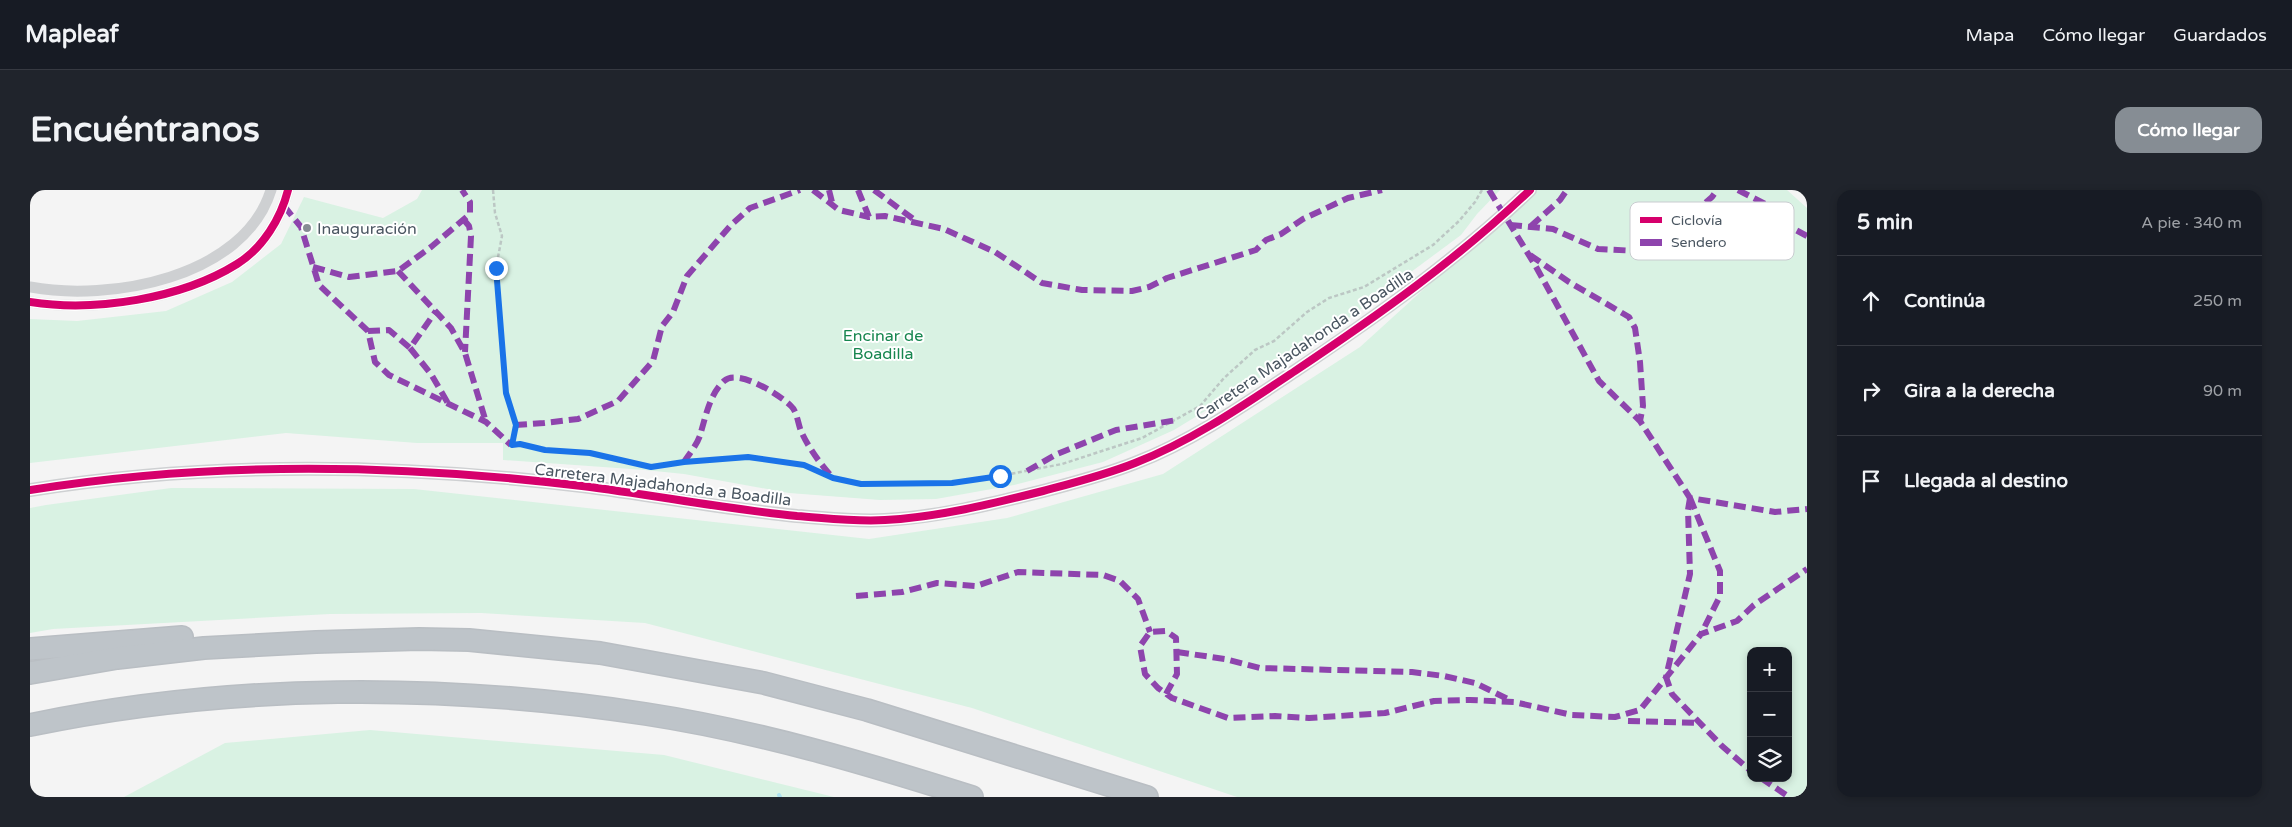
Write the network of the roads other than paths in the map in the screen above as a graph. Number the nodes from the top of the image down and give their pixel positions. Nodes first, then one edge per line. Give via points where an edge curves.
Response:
1 (271, 190) edge
2 (288, 190) edge
3 (1530, 190) edge
4 (30, 288) edge
5 (30, 302) edge
6 (30, 490) edge
7 (419, 639) junction
8 (30, 649) edge
9 (30, 672) edge
10 (30, 725) edge
11 (972, 797) edge
12 (1147, 797) edge

1 - 4 street via 268,201 248,230 227,249 192,271 154,282 106,290
2 - 5 street via 284,206 263,241 238,264 196,284 108,304 72,306
3 - 6 street, Carretera Majadahonda a Boadilla via 1405,294 1198,433 1135,463 1080,481 937,515 842,520 765,513 584,486 402,471 245,470 113,478
7 - 8 highway via 347,629 208,634
7 - 9 highway via 204,648
7 - 12 highway via 469,640 600,653 764,683 868,710
10 - 11 highway via 143,706 229,697 378,691 515,698 647,714 748,733 853,760

